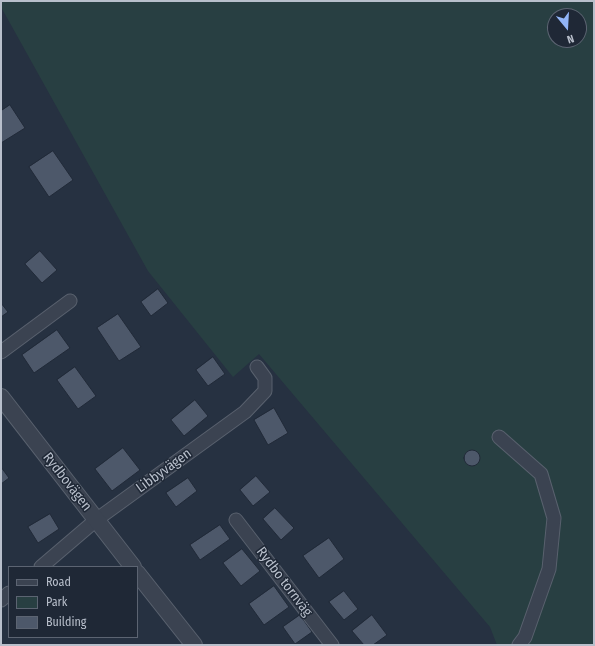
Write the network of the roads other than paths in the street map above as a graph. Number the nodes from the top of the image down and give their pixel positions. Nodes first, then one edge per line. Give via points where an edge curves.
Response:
1 (70, 301) dead end
2 (1, 352) edge
3 (257, 367) dead end
4 (1, 397) edge
5 (499, 437) dead end
6 (96, 520) junction
7 (236, 520) dead end
8 (42, 566) edge
9 (132, 566) edge
10 (138, 573) edge
11 (194, 645) edge
12 (332, 645) edge
13 (520, 645) edge

1 - 2 street
3 - 6 street, Libbyvägen via 265,378 265,391 245,412
4 - 6 street, Rydbovägen
5 - 13 street via 541,474 554,518 549,569
6 - 8 street, Libbyvägen
6 - 9 street, Rydbovägen
7 - 12 street, Rydbo tornväg
10 - 11 street

